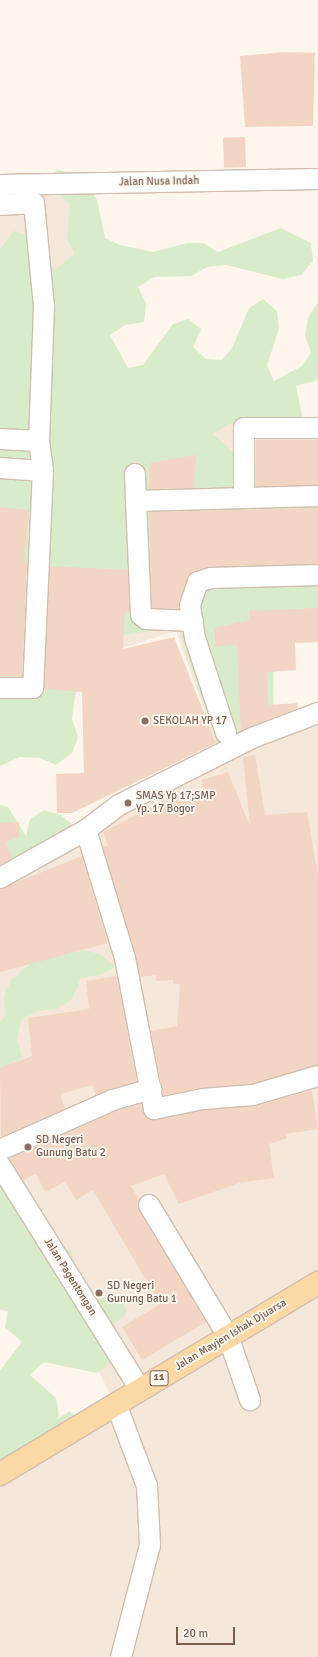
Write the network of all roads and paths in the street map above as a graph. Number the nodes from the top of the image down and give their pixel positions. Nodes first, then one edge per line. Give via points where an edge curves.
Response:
1 (318, 179) edge
2 (0, 185) edge
3 (0, 205) edge
4 (318, 428) edge
5 (0, 439) edge
6 (39, 441) junction
7 (0, 468) edge
8 (43, 471) junction
9 (135, 474) dead end
10 (318, 496) edge
11 (244, 497) junction
12 (136, 501) junction
13 (318, 575) edge
14 (193, 621) junction
15 (0, 688) edge
16 (318, 713) edge
17 (226, 733) dead end
18 (86, 830) junction
19 (0, 878) edge
20 (318, 1076) edge
21 (151, 1089) junction
22 (0, 1150) edge
23 (0, 1165) edge
24 (150, 1204) dead end
25 (318, 1283) edge
26 (228, 1336) junction
27 (140, 1389) junction
28 (250, 1400) dead end
29 (116, 1404) junction
30 (0, 1474) edge
31 (120, 1657) edge

1 - 2 street, Jalan Nusa Indah
3 - 6 street via 34,203 44,306
4 - 11 street via 244,428
5 - 6 street
6 - 8 street
7 - 8 street
8 - 15 street via 33,688
9 - 12 street
10 - 11 street
11 - 12 street
12 - 14 street via 142,615 146,619
13 - 14 street via 211,578 198,582 190,605
14 - 17 street
16 - 18 street via 245,741 119,805
18 - 19 street
18 - 21 street via 125,958
20 - 21 street via 253,1095 203,1099 154,1109
21 - 22 street via 113,1100
23 - 27 street, Jalan Pagentongan
24 - 26 street
25 - 26 main road, Jalan Mayjen Ishak Djuarsa / 11
26 - 27 main road, Jalan Mayjen Ishak Djuarsa / 11
26 - 28 street
27 - 29 main road, Jalan Mayjen Ishak Djuarsa / 11
29 - 30 main road, Jalan Mayjen Ishak Djuarsa / 11
29 - 31 street via 147,1486 150,1546

